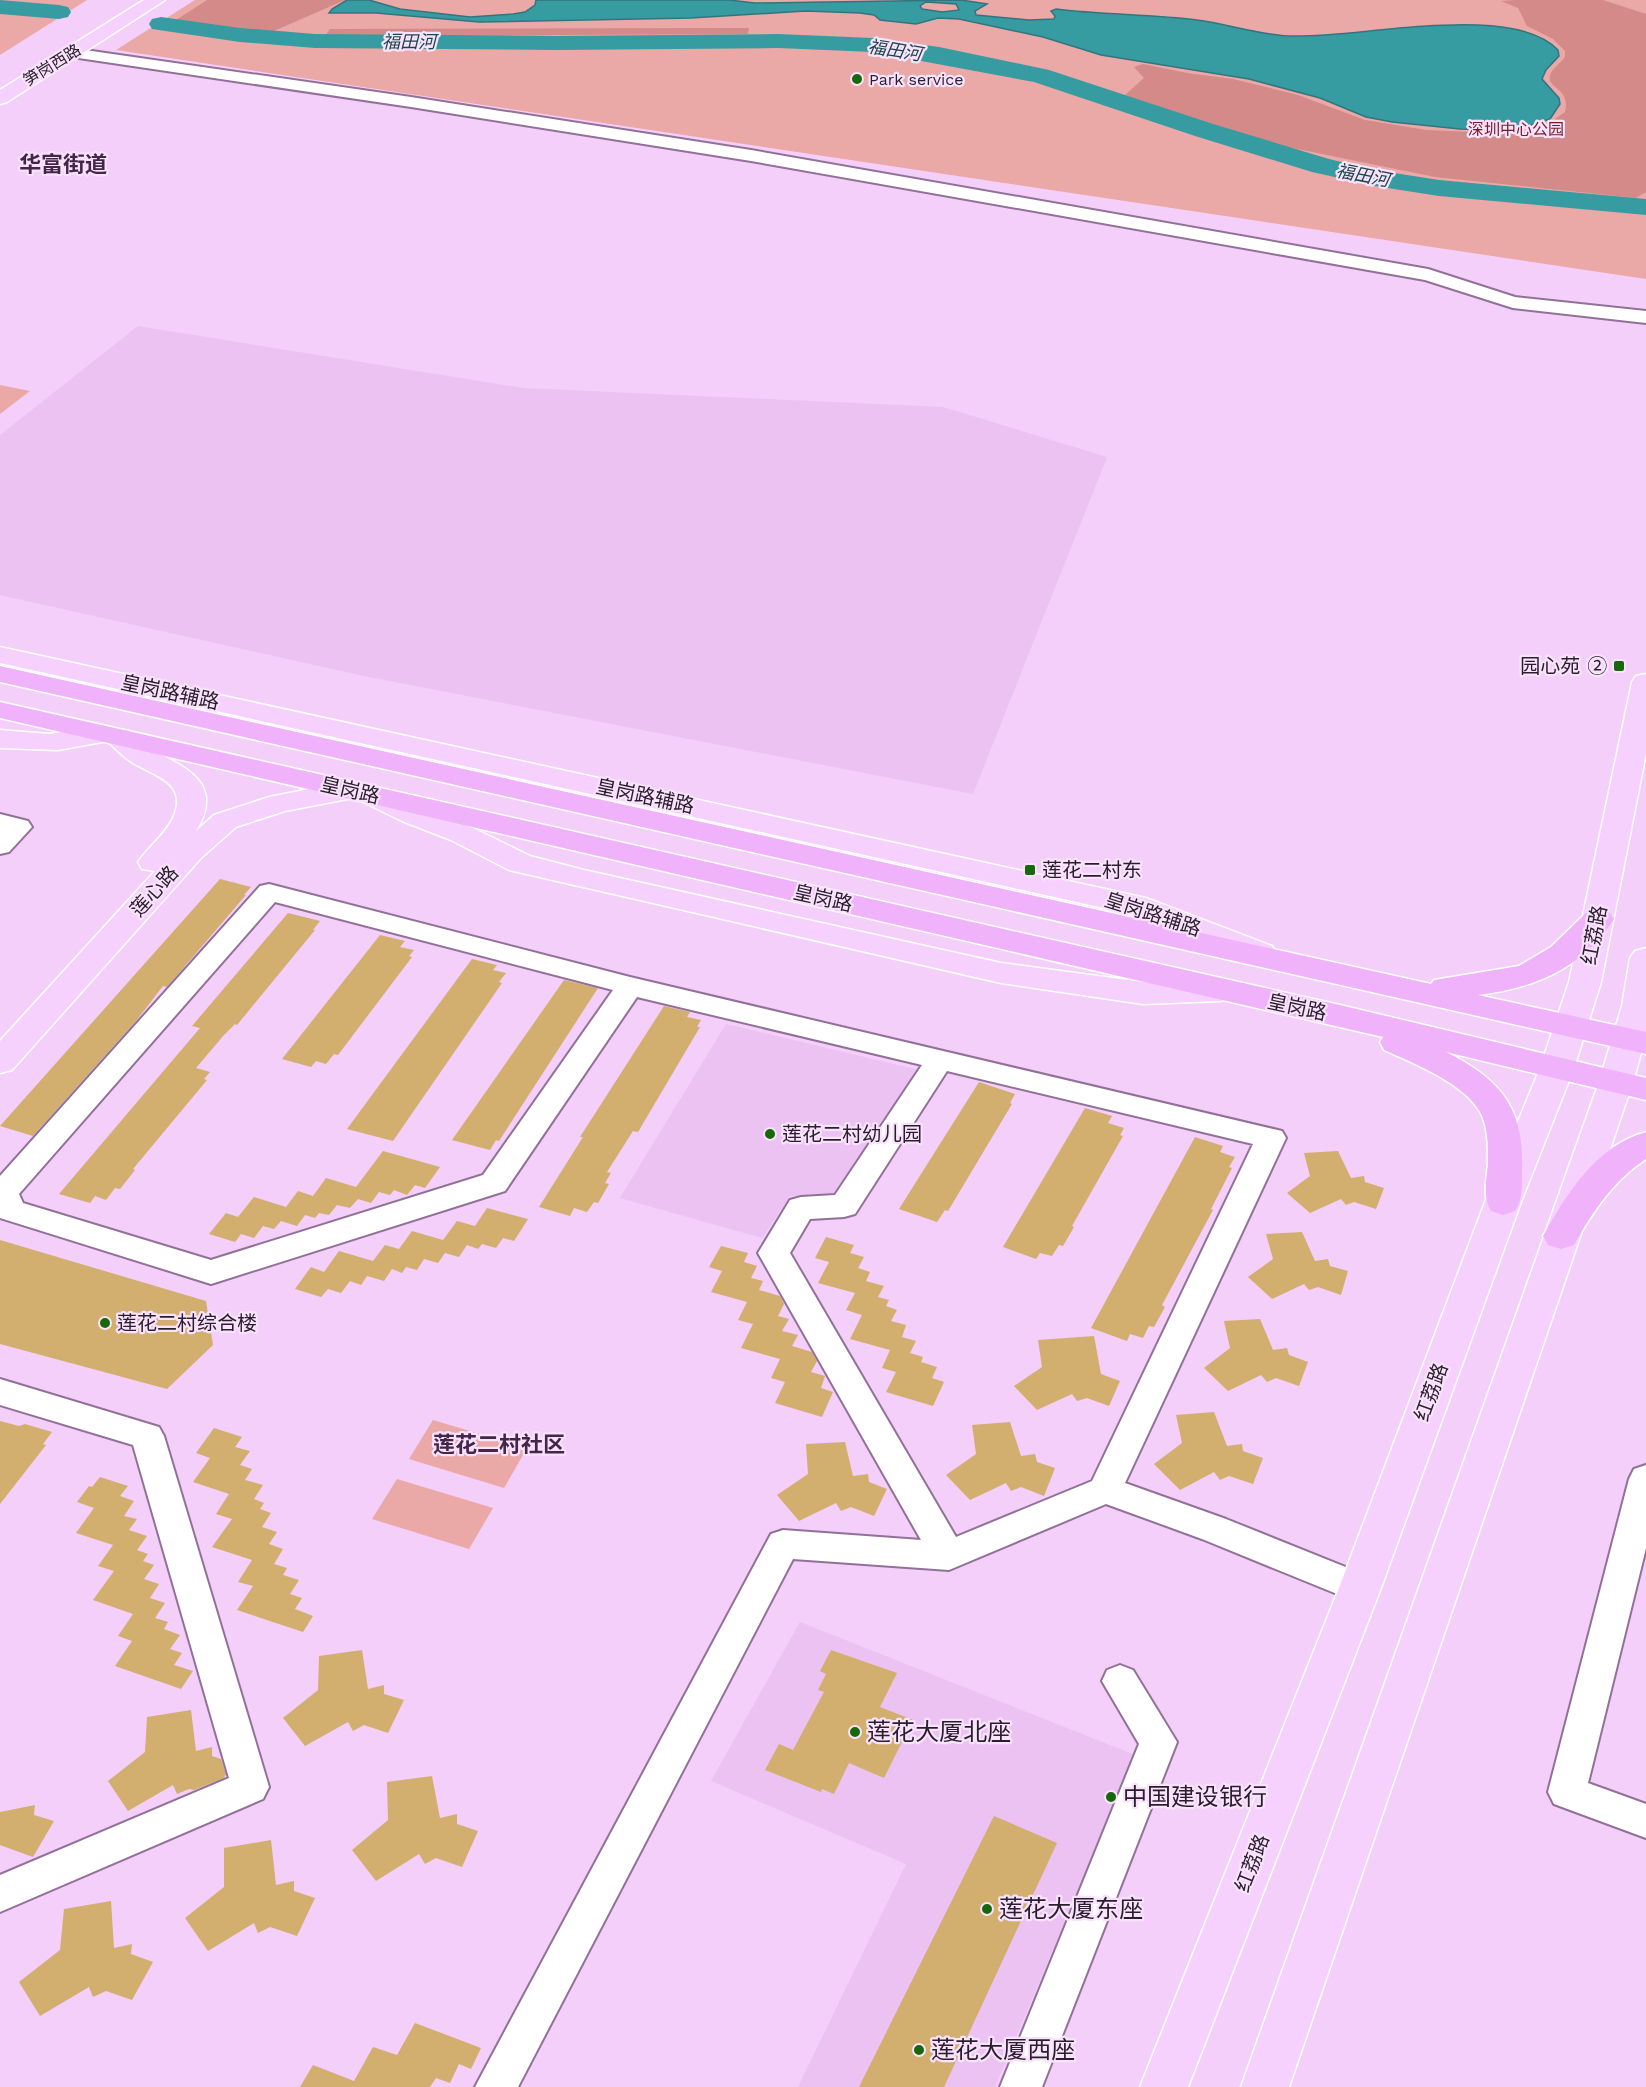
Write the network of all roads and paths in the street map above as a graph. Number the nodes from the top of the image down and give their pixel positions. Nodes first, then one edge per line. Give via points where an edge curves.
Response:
1 (128, 0) edge
2 (156, 0) edge
3 (168, 0) edge
4 (100, 25) junction
5 (80, 29) junction
6 (71, 53) junction
7 (25, 62) junction
8 (50, 67) junction
9 (0, 78) edge
10 (0, 98) edge
11 (1646, 317) edge
12 (0, 655) edge
13 (0, 674) edge
14 (1646, 682) edge
15 (0, 710) edge
16 (111, 736) junction
17 (0, 739) edge
18 (361, 792) junction
19 (0, 822) edge
20 (0, 846) edge
21 (1598, 919) junction
22 (1646, 958) edge
23 (1282, 962) junction
24 (630, 986) junction
25 (1408, 989) junction
26 (1221, 990) joint
27 (1340, 1016) junction
28 (1571, 1026) junction
29 (0, 1029) edge
30 (1637, 1041) edge
31 (940, 1059) junction
32 (0, 1062) edge
33 (1557, 1068) junction
34 (1631, 1085) edge
35 (1646, 1144) edge
36 (1, 1192) edge
37 (1503, 1202) junction
38 (1561, 1236) junction
39 (0, 1392) edge
40 (1646, 1479) edge
41 (1105, 1490) junction
42 (896, 1552) dead end
43 (949, 1556) junction
44 (1636, 1562) edge
45 (1360, 1588) junction
46 (1120, 1681) dead end
47 (1646, 1821) edge
48 (0, 1893) edge
49 (1268, 2086) edge
50 (496, 2087) edge
51 (1021, 2087) edge
52 (1164, 2087) edge

1 - 5 main road, 笋岗西路
2 - 4 main road, 笋岗西路
3 - 4 main road, 笋岗西路
4 - 5 main road, 笋岗西路
4 - 6 main road, 笋岗西路
5 - 7 main road, 笋岗西路
6 - 8 main road, 笋岗西路
6 - 11 street via 249,76 803,163 1428,275 1514,302
7 - 8 main road
7 - 9 main road, 笋岗西路
8 - 10 main road, 笋岗西路
12 - 23 main road, 皇岗路辅路 via 1127,903
13 - 23 highway, 皇岗路
14 - 21 main road, 红荔路
15 - 16 highway, 皇岗路
16 - 17 main road via 65,742 14,736
16 - 18 highway, 皇岗路
16 - 29 main road, 莲心路 via 184,781 193,794 190,813 167,846
18 - 26 main road via 520,863 584,879 1001,973 1143,993
18 - 32 main road, 莲心路 via 258,808 216,827
19 - 20 street via 20,826
21 - 25 highway via 1555,962 1529,976
21 - 28 main road, 红荔路
22 - 30 main road
23 - 25 highway, 皇岗路
24 - 31 street
24 - 36 street via 494,1183 211,1272 11,1210
24 - 36 street via 269,892
25 - 28 highway, 皇岗路
26 - 27 highway, 皇岗路
27 - 33 highway, 皇岗路
27 - 37 highway via 1435,1061 1487,1095 1502,1122
28 - 30 highway, 皇岗路
28 - 33 main road, 红荔路
30 - 34 main road
31 - 41 street via 1271,1138
31 - 43 street via 844,1206 801,1208 774,1253
33 - 34 highway, 皇岗路
33 - 37 main road, 红荔路
34 - 38 main road
35 - 38 highway via 1604,1173 1580,1202
37 - 45 main road, 红荔路
38 - 49 main road
39 - 48 street via 147,1436 250,1787
40 - 44 street
41 - 43 street
41 - 45 street
42 - 43 street
43 - 50 street via 783,1544
44 - 47 street via 1567,1792
45 - 52 main road, 红荔路
46 - 51 street via 1158,1742

